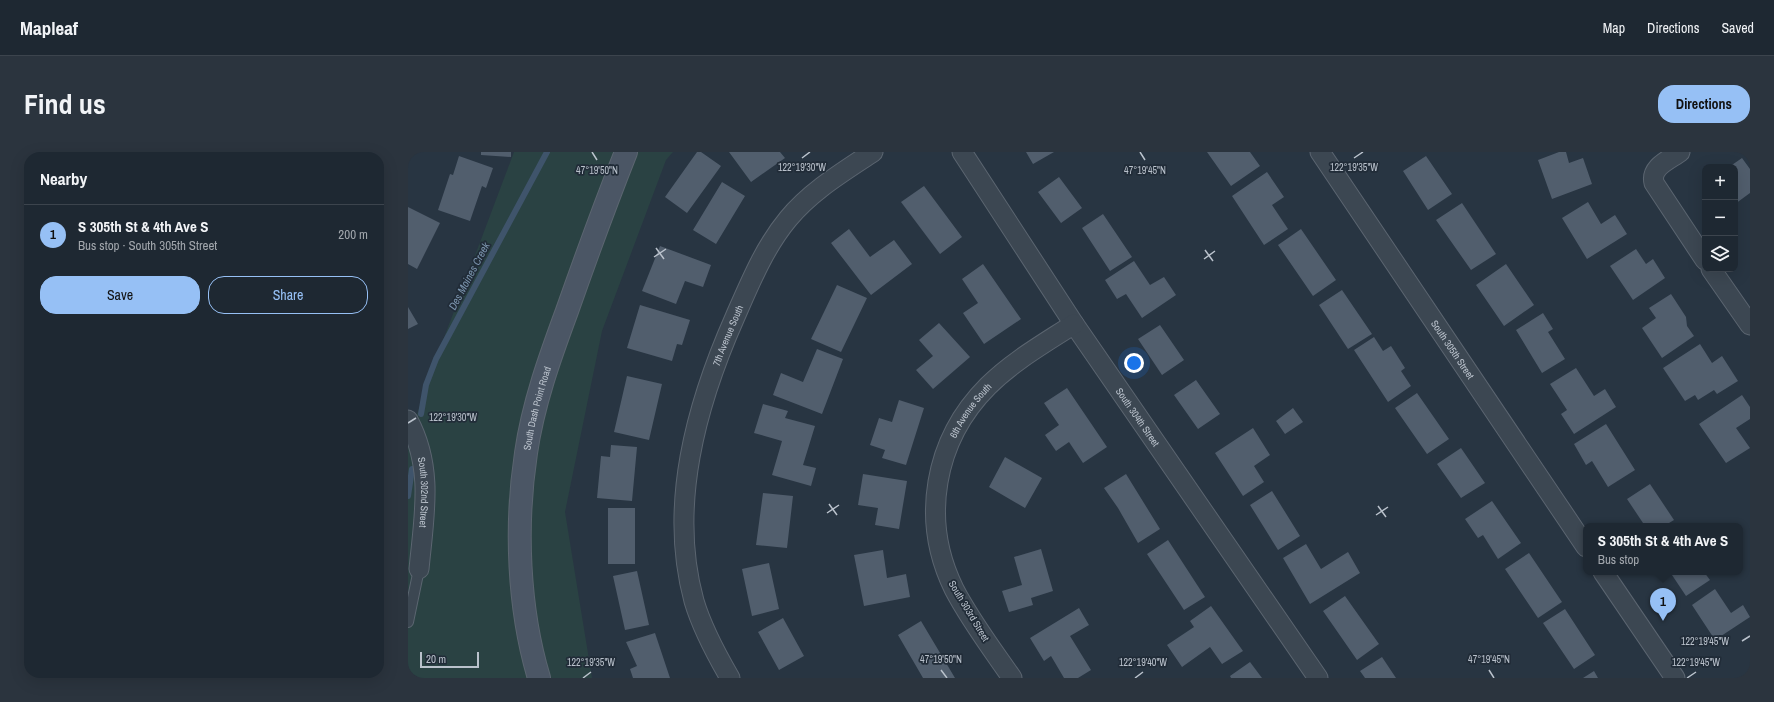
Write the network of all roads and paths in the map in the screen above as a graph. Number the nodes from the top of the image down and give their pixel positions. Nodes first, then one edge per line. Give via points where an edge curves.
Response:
1 (626, 152) edge
2 (873, 152) edge
3 (962, 152) edge
4 (1320, 152) edge
5 (1680, 152) edge
6 (1702, 256) edge
7 (1713, 272) edge
8 (1074, 324) junction
9 (1750, 326) edge
10 (408, 420) edge
11 (937, 538) joint
12 (1583, 543) edge
13 (419, 569) joint
14 (1605, 575) edge
15 (408, 622) edge
16 (539, 678) edge
17 (730, 678) edge
18 (1012, 678) edge
19 (1318, 678) edge
20 (1675, 678) edge

1 - 16 main road, South Dash Point Road via 543,376 526,452 521,496 522,582 528,628
2 - 17 street, 7th Avenue South via 823,186 789,218 762,257 726,337 710,380 685,480 684,537 687,568 695,602 705,631
3 - 8 street, South 304th Street
4 - 12 street, South 305th Street
5 - 6 street via 1655,171 1655,187
7 - 9 street
8 - 11 street, 6th Avenue South via 1002,374 977,398 962,418 940,471 935,506
8 - 19 street, South 304th Street
10 - 13 street, South 302nd Street via 419,444 425,470 425,510
11 - 18 street, South 303rd Street via 954,590
13 - 15 lane
14 - 20 street

